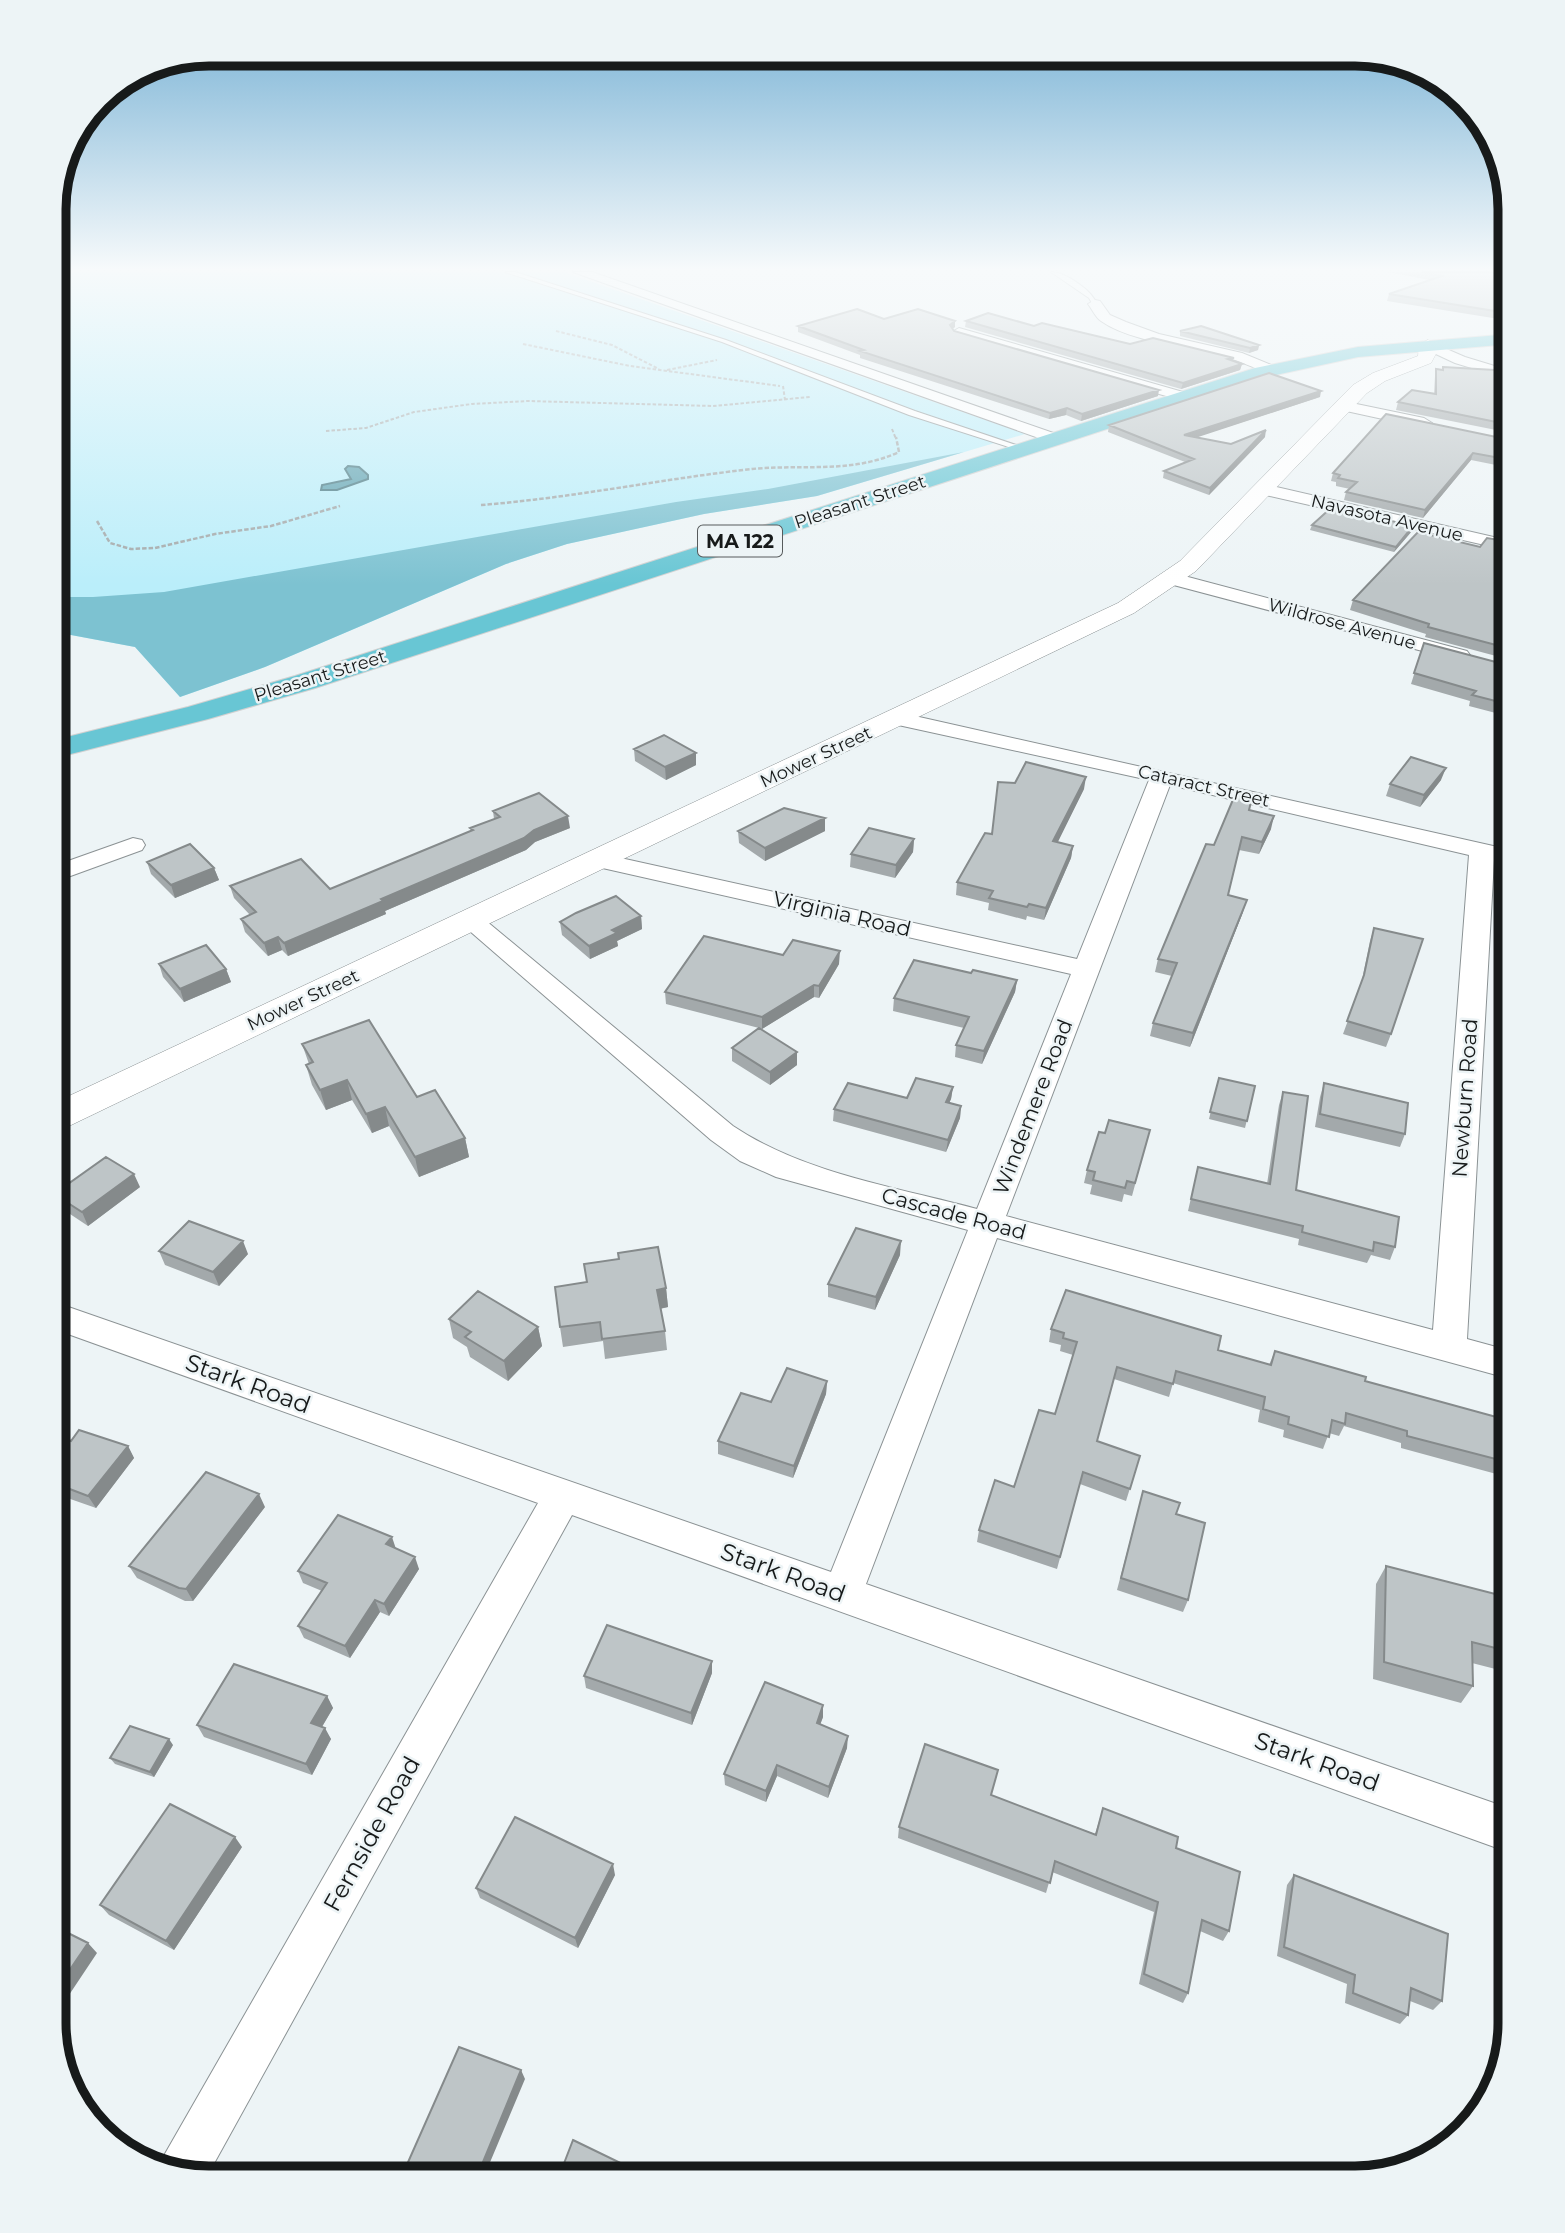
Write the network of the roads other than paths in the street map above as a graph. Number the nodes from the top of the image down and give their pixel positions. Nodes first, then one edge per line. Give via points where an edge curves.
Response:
1 (815, 376) edge
2 (877, 376) edge
3 (1113, 376) edge
4 (1251, 376) edge
5 (1385, 376) edge
6 (1185, 397) junction
7 (1342, 406) junction
8 (1446, 428) edge
9 (1056, 439) junction
10 (1024, 449) junction
11 (1263, 489) junction
12 (1498, 543) edge
13 (1173, 579) junction
14 (1484, 662) edge
15 (897, 718) junction
16 (67, 746) edge
17 (1162, 776) junction
18 (133, 845) dead end
19 (1482, 849) junction
20 (1498, 853) edge
21 (598, 860) junction
22 (67, 870) edge
23 (471, 920) junction
24 (1087, 969) junction
25 (66, 1112) edge
26 (987, 1224) junction
27 (66, 1319) edge
28 (1449, 1347) junction
29 (1498, 1361) edge
30 (563, 1495) junction
31 (842, 1594) junction
32 (1498, 1826) edge
33 (186, 2164) edge

1 - 10 lane
2 - 9 street
3 - 6 street
4 - 6 main road, Pleasant Street / MA 122
5 - 7 street, Mower Street
6 - 9 main road, Pleasant Street / MA 122
7 - 8 street
7 - 11 street, Mower Street
9 - 10 main road, Pleasant Street / MA 122
10 - 16 main road, Pleasant Street / MA 122 via 305,682
11 - 12 street, Navasota Avenue
11 - 13 street, Mower Street
13 - 14 street, Wildrose Avenue
13 - 15 street, Mower Street via 1099,622
15 - 17 street, Cataract Street
15 - 21 street, Mower Street
17 - 19 street, Cataract Street
17 - 24 street, Windemere Road
18 - 22 street
19 - 20 street, Cataract Street
19 - 28 street, Newburn Road
21 - 23 street, Mower Street
21 - 24 street, Virginia Road
23 - 25 street, Mower Street
23 - 26 street, Cascade Road via 751,1153 787,1168
24 - 26 street, Windemere Road
26 - 28 street, Cascade Road
26 - 31 street, Windemere Road
27 - 30 street, Stark Road
28 - 29 street, Cascade Road
30 - 31 street, Stark Road
30 - 33 street, Fernside Road
31 - 32 street, Stark Road

